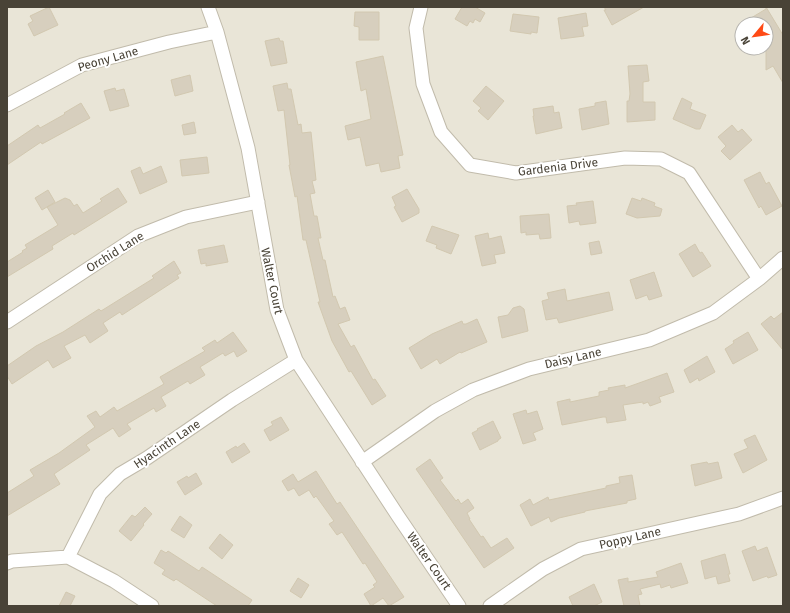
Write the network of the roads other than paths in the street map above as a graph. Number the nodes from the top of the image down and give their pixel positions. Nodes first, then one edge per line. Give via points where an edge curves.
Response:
1 (208, 7) edge
2 (421, 7) edge
3 (217, 32) junction
4 (7, 105) edge
5 (258, 202) junction
6 (783, 258) edge
7 (759, 279) junction
8 (7, 322) edge
9 (296, 360) junction
10 (362, 462) junction
11 (783, 498) edge
12 (68, 557) junction
13 (7, 563) edge
14 (152, 606) edge
15 (459, 606) edge
16 (490, 606) edge

1 - 3 street, Walter Court
2 - 7 street, Gardenia Drive via 416,28 423,84 441,132 470,165 516,173 625,158 660,159 689,173
3 - 4 street, Peony Lane via 82,65
3 - 5 street, Walter Court via 248,148
5 - 8 street, Orchid Lane via 186,217 138,236
5 - 9 street, Walter Court via 277,310
6 - 7 street, Daisy Lane
7 - 10 street, Daisy Lane via 713,313 649,340 529,369 473,390 435,411
9 - 10 street, Walter Court
9 - 12 street, Hyacinth Lane via 120,474 100,494
10 - 15 street, Walter Court
11 - 16 street, Poppy Lane via 739,514 581,549 543,569
12 - 13 street
12 - 14 street via 114,581

